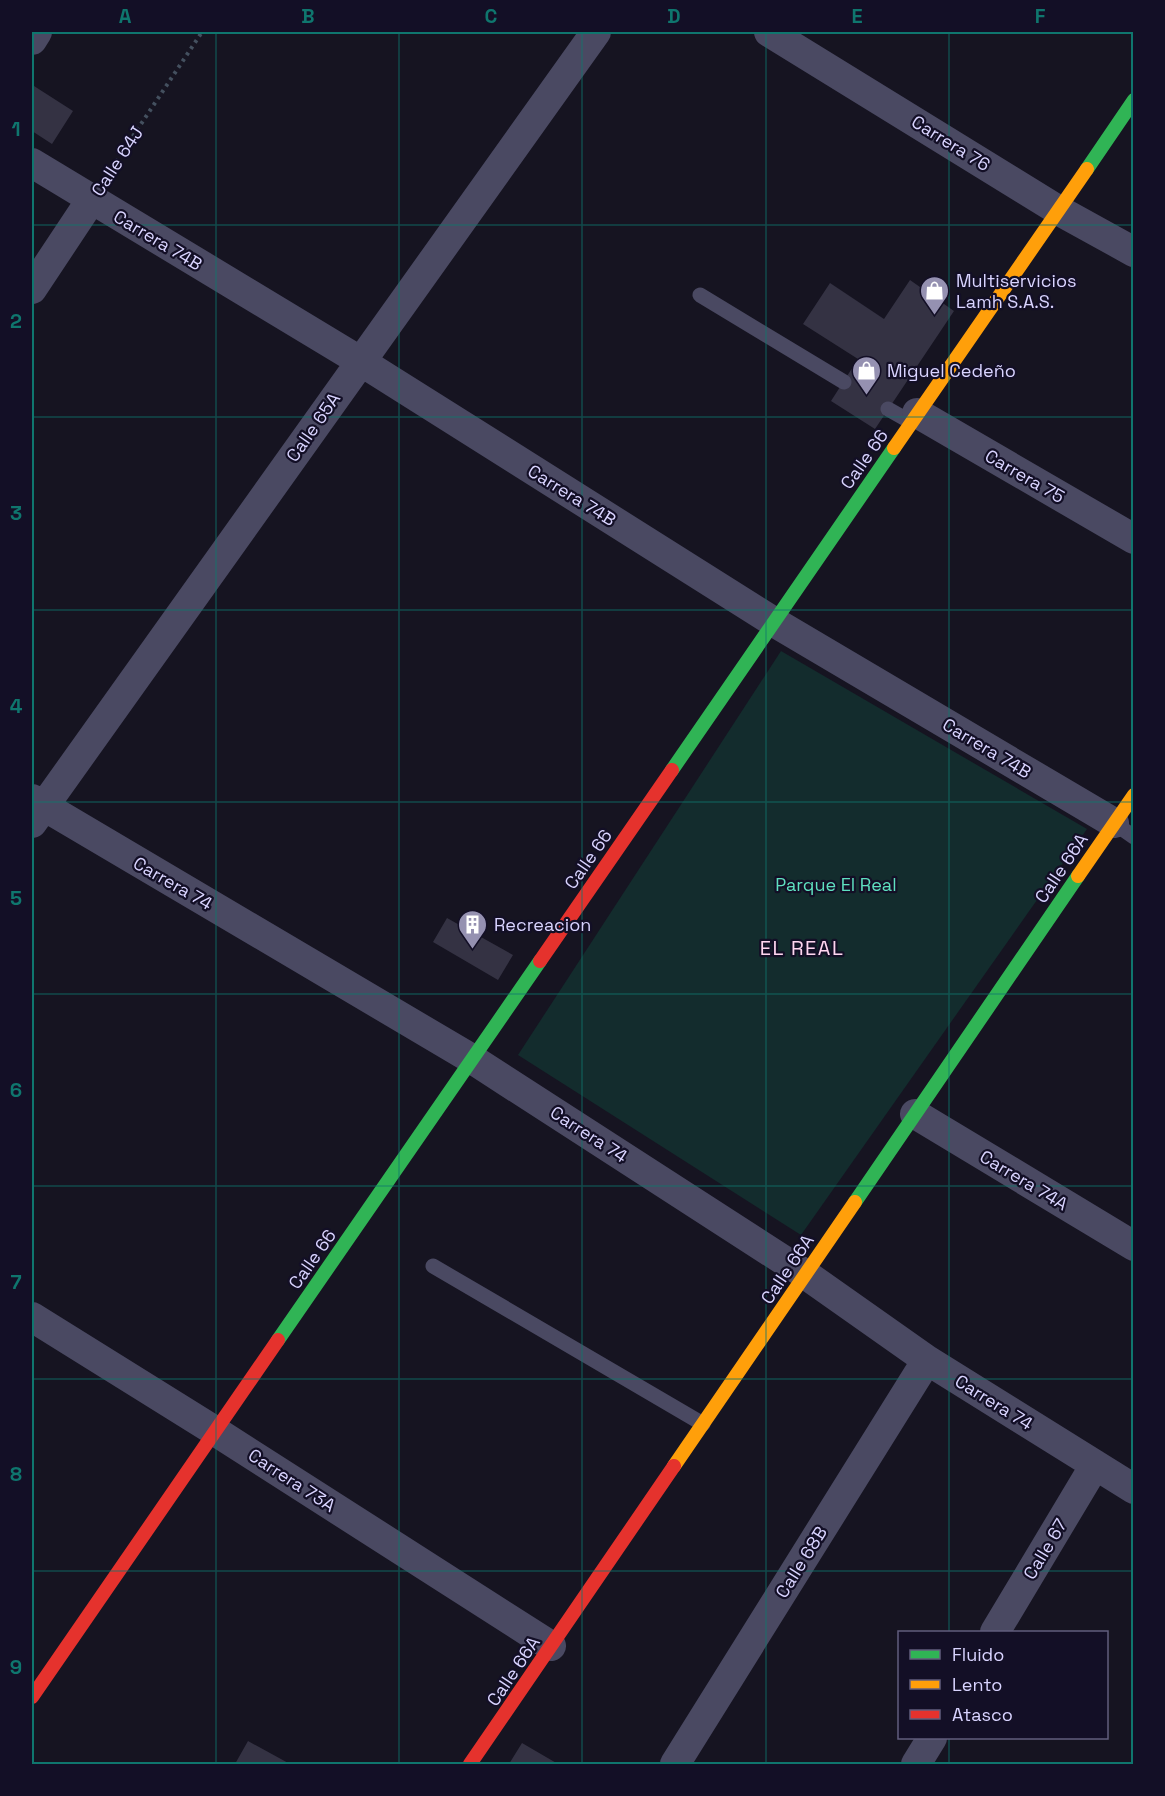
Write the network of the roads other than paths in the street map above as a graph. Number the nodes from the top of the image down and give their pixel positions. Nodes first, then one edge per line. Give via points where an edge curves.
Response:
1 (37, 32) edge
2 (596, 32) edge
3 (769, 32) edge
4 (32, 40) edge
5 (1134, 100) edge
6 (32, 163) edge
7 (91, 200) junction
8 (1058, 210) junction
9 (1134, 252) edge
10 (32, 289) edge
11 (700, 295) dead end
12 (360, 361) junction
13 (844, 382) dead end
14 (888, 409) dead end
15 (914, 418) junction
16 (1134, 539) edge
17 (774, 622) junction
18 (1134, 795) edge
19 (35, 810) edge
20 (1124, 830) edge
21 (472, 1059) junction
22 (915, 1114) junction
23 (1134, 1246) edge
24 (433, 1266) dead end
25 (805, 1275) junction
26 (32, 1317) edge
27 (927, 1360) junction
28 (703, 1424) junction
29 (215, 1431) junction
30 (1095, 1464) junction
31 (1134, 1489) edge
32 (996, 1631) edge
33 (551, 1646) junction
34 (32, 1697) edge
35 (931, 1739) edge
36 (470, 1764) edge
37 (675, 1764) edge
38 (916, 1764) edge

1 - 4 street
2 - 12 street, Calle 65A
3 - 8 street, Carrera 76
5 - 8 street, Calle 66
6 - 7 street, Carrera 74B
7 - 10 street, Calle 64J
7 - 12 street, Carrera 74B
8 - 9 street, Carrera 76
8 - 15 street, Calle 66
11 - 13 lane
12 - 17 street, Carrera 74B
12 - 19 street, Calle 65A
14 - 15 lane
15 - 16 street, Carrera 75
15 - 17 street, Calle 66
17 - 20 street, Carrera 74B
17 - 21 street, Calle 66
18 - 20 street, Calle 66A
19 - 21 street, Carrera 74
20 - 22 street, Calle 66A
21 - 25 street, Carrera 74
21 - 29 street, Calle 66
22 - 23 street, Carrera 74A
22 - 25 street, Calle 66A
24 - 28 lane
25 - 27 street, Carrera 74
25 - 28 street, Calle 66A
26 - 29 street, Carrera 73A
27 - 30 street, Carrera 74
27 - 37 street, Calle 68B
28 - 33 street, Calle 66A
29 - 33 street, Carrera 73A
29 - 34 street, Calle 66
30 - 31 street, Carrera 74
30 - 32 street, Calle 67
33 - 36 street, Calle 66A
35 - 38 street

